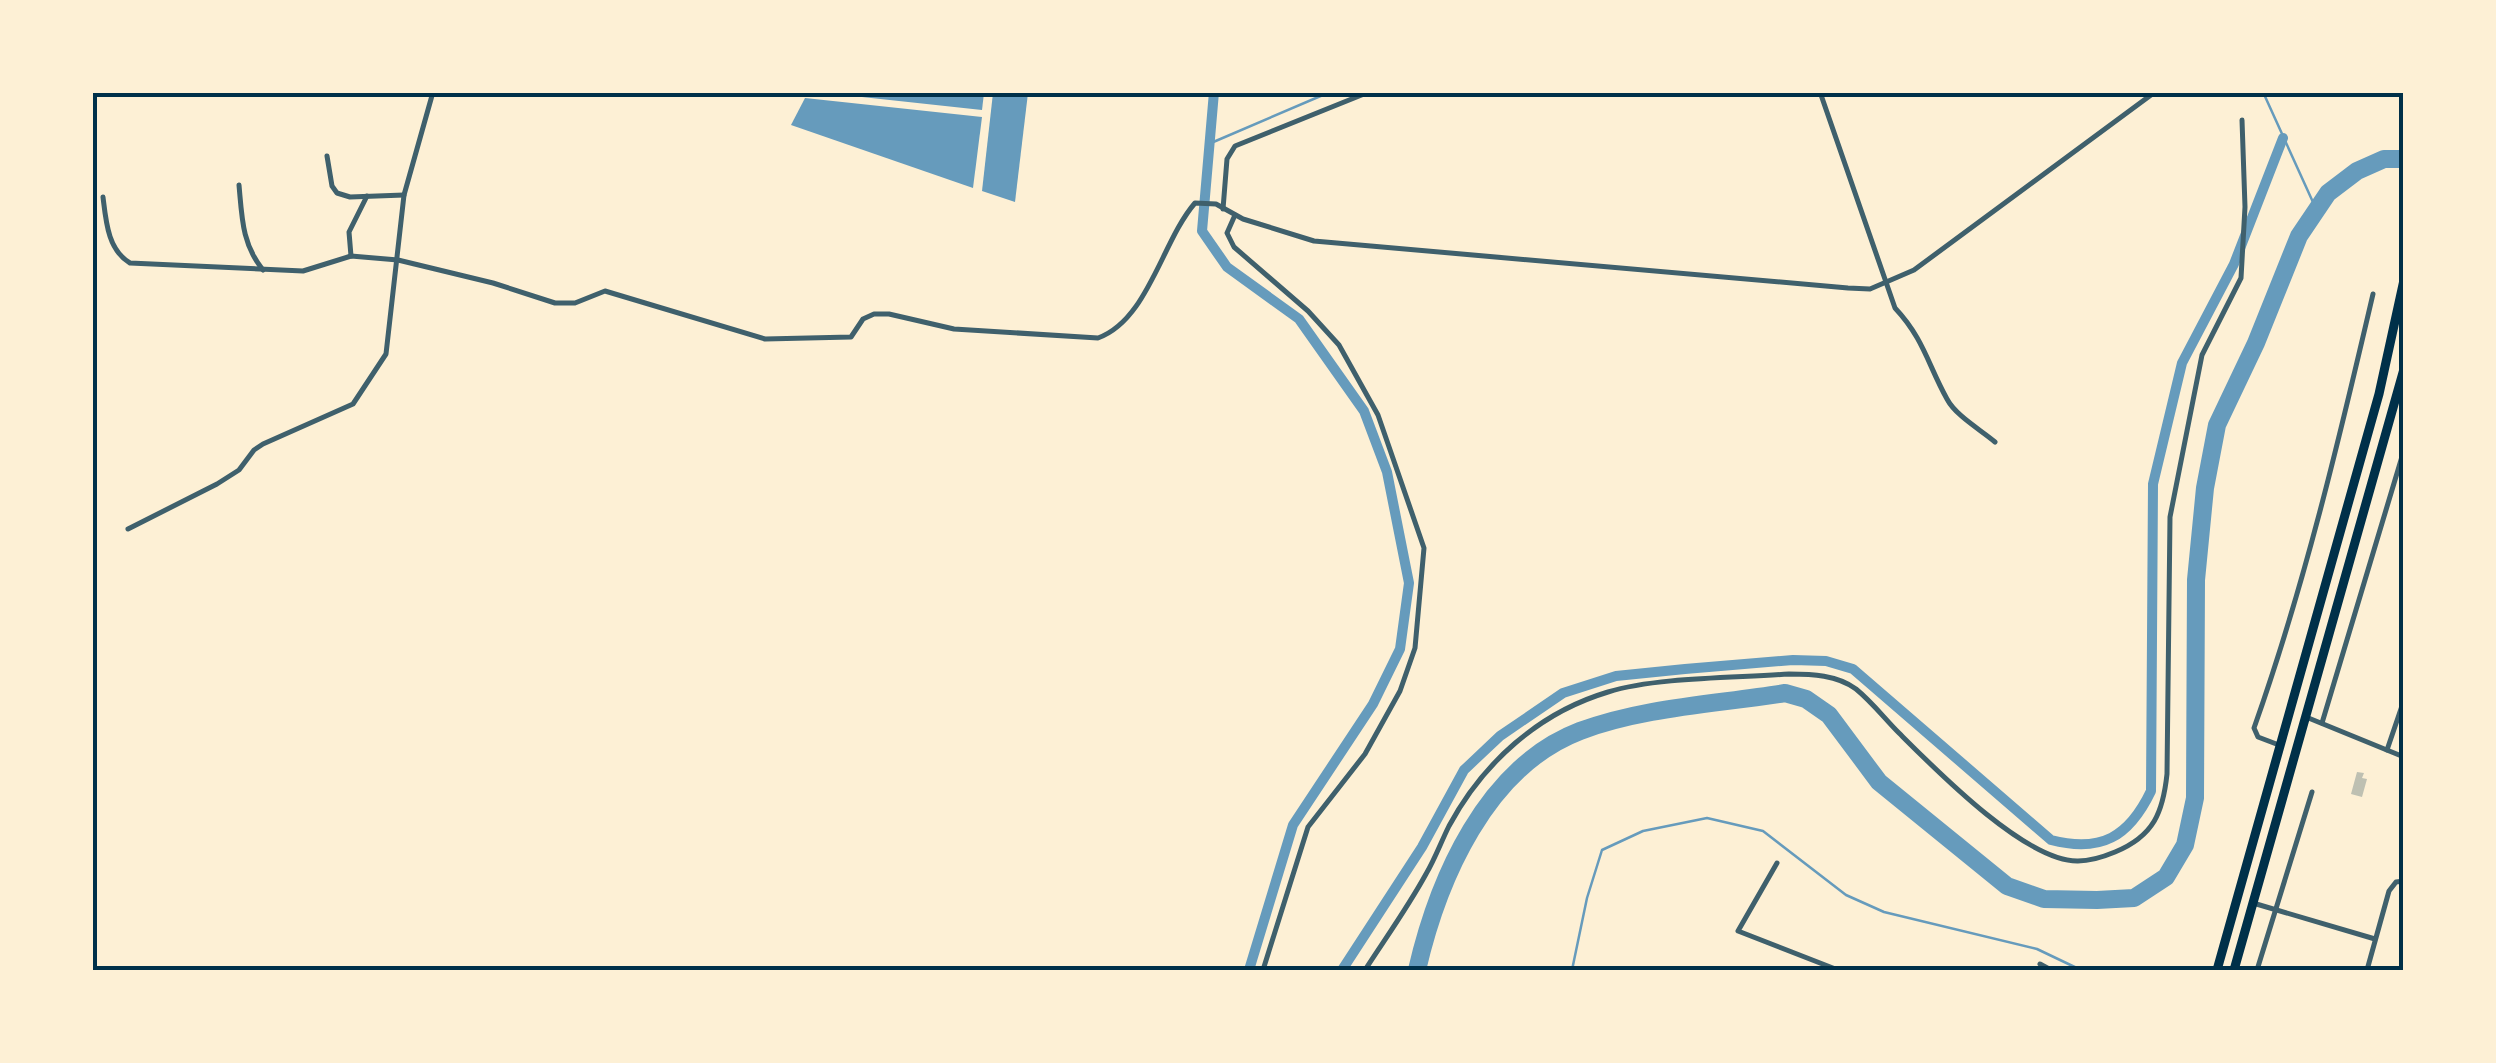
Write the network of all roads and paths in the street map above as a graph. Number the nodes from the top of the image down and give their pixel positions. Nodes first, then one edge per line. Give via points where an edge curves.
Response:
1 (433, 92) edge
2 (1369, 92) edge
3 (1820, 92) edge
4 (2154, 92) edge
5 (2242, 120) dead end
6 (326, 156) dead end
7 (239, 185) dead end
8 (404, 195) junction
9 (367, 196) junction
10 (103, 197) dead end
11 (1223, 209) junction
12 (1235, 215) junction
13 (351, 256) junction
14 (398, 260) junction
15 (263, 270) junction
16 (2404, 280) edge
17 (1886, 284) junction
18 (2373, 294) dead end
19 (2404, 369) edge
20 (1996, 442) dead end
21 (2404, 450) edge
22 (128, 529) dead end
23 (2404, 700) edge
24 (2306, 717) junction
25 (2322, 724) junction
26 (2279, 745) junction
27 (2387, 750) junction
28 (2404, 758) edge
29 (2312, 792) dead end
30 (1777, 864) dead end
31 (2400, 882) edge
32 (2253, 903) junction
33 (2276, 910) junction
34 (2375, 939) junction
35 (2040, 964) dead end
36 (1263, 970) edge
37 (1365, 970) edge
38 (1838, 970) edge
39 (2051, 970) edge
40 (2216, 970) edge
41 (2234, 970) edge
42 (2258, 970) edge
43 (2366, 970) edge

1 - 8 street
2 - 11 street via 1235,146 1227,159
3 - 17 street
4 - 17 street
5 - 37 street via 2241,278 2202,356 2174,488 2167,774 2160,813 2146,832 2098,858 2077,862 2042,853 1990,816 1840,681 1789,674 1636,686 1572,707 1512,744 1486,769
6 - 9 street via 337,193
7 - 15 street via 244,237
8 - 9 street
8 - 14 street
9 - 13 street via 348,232
10 - 15 street via 118,256 130,263
11 - 12 street
11 - 14 street via 1194,202 1124,321 1098,338 954,329 874,314 851,337 765,339 605,292 555,303
12 - 17 street via 1314,241 1790,285
12 - 36 street via 1228,234 1234,247 1338,345 1378,415 1424,548 1415,648 1400,690 1365,754 1308,827
13 - 14 street
13 - 15 street via 304,272
14 - 22 street via 386,354 352,404 263,444 217,484
16 - 26 highway via 2379,394
17 - 20 street via 1928,354 1948,404
18 - 26 street via 2314,530 2254,728 2258,737
19 - 24 highway
21 - 25 street
23 - 27 street
24 - 25 street
24 - 32 highway
25 - 27 street
26 - 40 highway
27 - 28 street
29 - 33 street
30 - 38 street via 1738,931
31 - 34 street via 2388,891
32 - 33 street
32 - 41 highway
33 - 34 street
33 - 42 street
34 - 43 street
35 - 39 street

